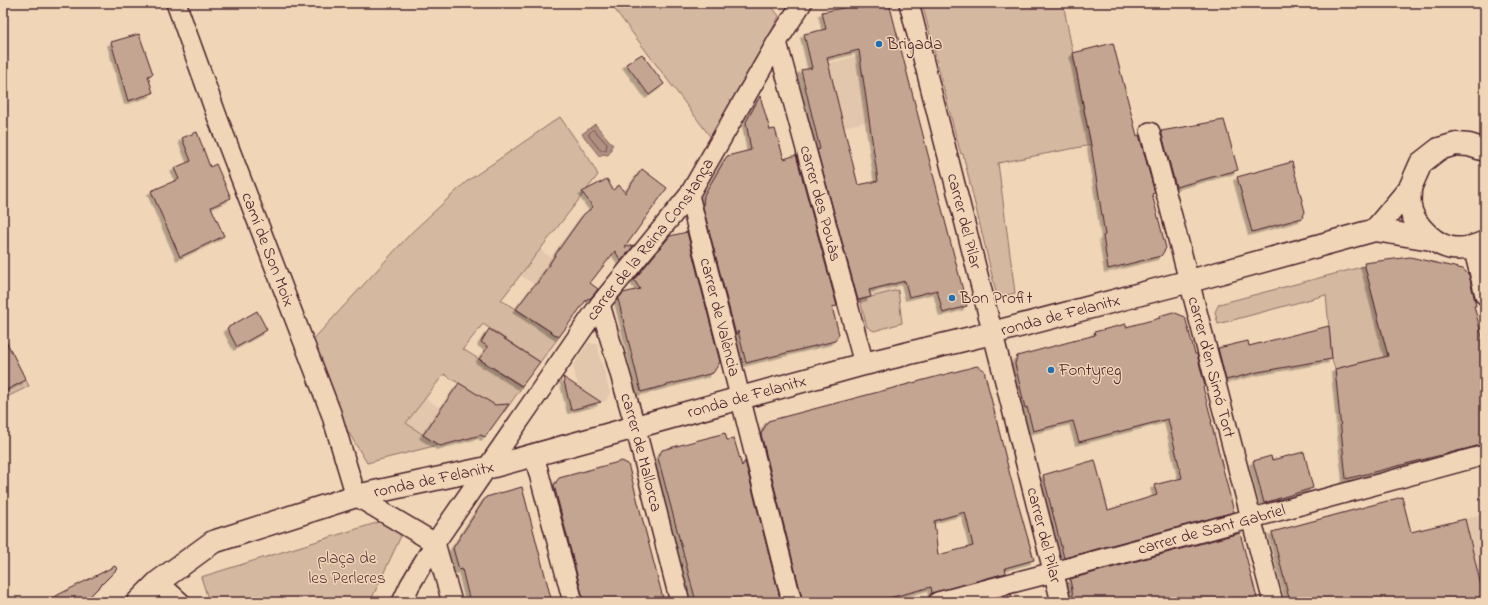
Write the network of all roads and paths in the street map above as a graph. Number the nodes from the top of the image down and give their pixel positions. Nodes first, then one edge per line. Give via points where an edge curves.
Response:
1 (176, 3) edge
2 (802, 3) edge
3 (909, 3) edge
4 (777, 42) junction
5 (1150, 132) dead end
6 (1485, 150) edge
7 (1410, 188) junction
8 (689, 195) junction
9 (1375, 230) junction
10 (1431, 239) junction
11 (1479, 245) edge
12 (1190, 281) junction
13 (1485, 295) edge
14 (600, 304) junction
15 (992, 333) junction
16 (864, 364) junction
17 (740, 397) junction
18 (635, 426) junction
19 (534, 455) junction
20 (1485, 455) edge
21 (487, 468) junction
22 (356, 496) junction
23 (1251, 518) junction
24 (435, 543) junction
25 (1054, 572) junction
26 (158, 582) junction
27 (138, 602) edge
28 (180, 602) edge
29 (402, 602) edge
30 (452, 602) edge
31 (573, 602) edge
32 (680, 602) edge
33 (792, 602) edge
34 (938, 602) edge
35 (1061, 602) edge
36 (1273, 602) edge

1 - 22 street, camí de Son Moix via 331,413
2 - 4 street, carrer de la Reina Constança
3 - 15 street, carrer del Pilar
4 - 8 street, carrer de la Reina Constança
4 - 16 street, carrer des Pouàs
5 - 12 street, carrer d'en Simó Tort
6 - 7 main road via 1456,144 1439,149 1421,163
7 - 9 main road
7 - 10 main road via 1410,206 1415,220
8 - 14 street, carrer de la Reina Constança
8 - 17 street, carrer de València
9 - 10 main road
9 - 12 main road, ronda de Felanitx
10 - 11 main road via 1453,248
11 - 13 street
12 - 15 main road, ronda de Felanitx
12 - 23 street, carrer d'en Simó Tort
14 - 18 street, carrer de Mallorca
14 - 21 street, carrer de la Reina Constança
15 - 16 main road, ronda de Felanitx
15 - 25 street, carrer del Pilar
16 - 17 main road, ronda de Felanitx
17 - 18 main road, ronda de Felanitx
17 - 33 street, carrer de València
18 - 19 main road, ronda de Felanitx
18 - 32 street, carrer de Mallorca
19 - 21 main road, ronda de Felanitx
19 - 31 street
20 - 23 street, carrer de Sant Gabriel
21 - 22 main road, ronda de Felanitx
21 - 24 street, carrer de la Reina Constança
22 - 24 street
22 - 26 main road, ronda de Felanitx via 213,542
23 - 25 street, carrer de Sant Gabriel
23 - 36 street, carrer d'en Simó Tort
24 - 29 street, carrer de la Reina Constança
24 - 30 street
25 - 34 street, carrer de Sant Gabriel
25 - 35 street, carrer del Pilar
26 - 27 main road, ronda de Felanitx
26 - 28 street

